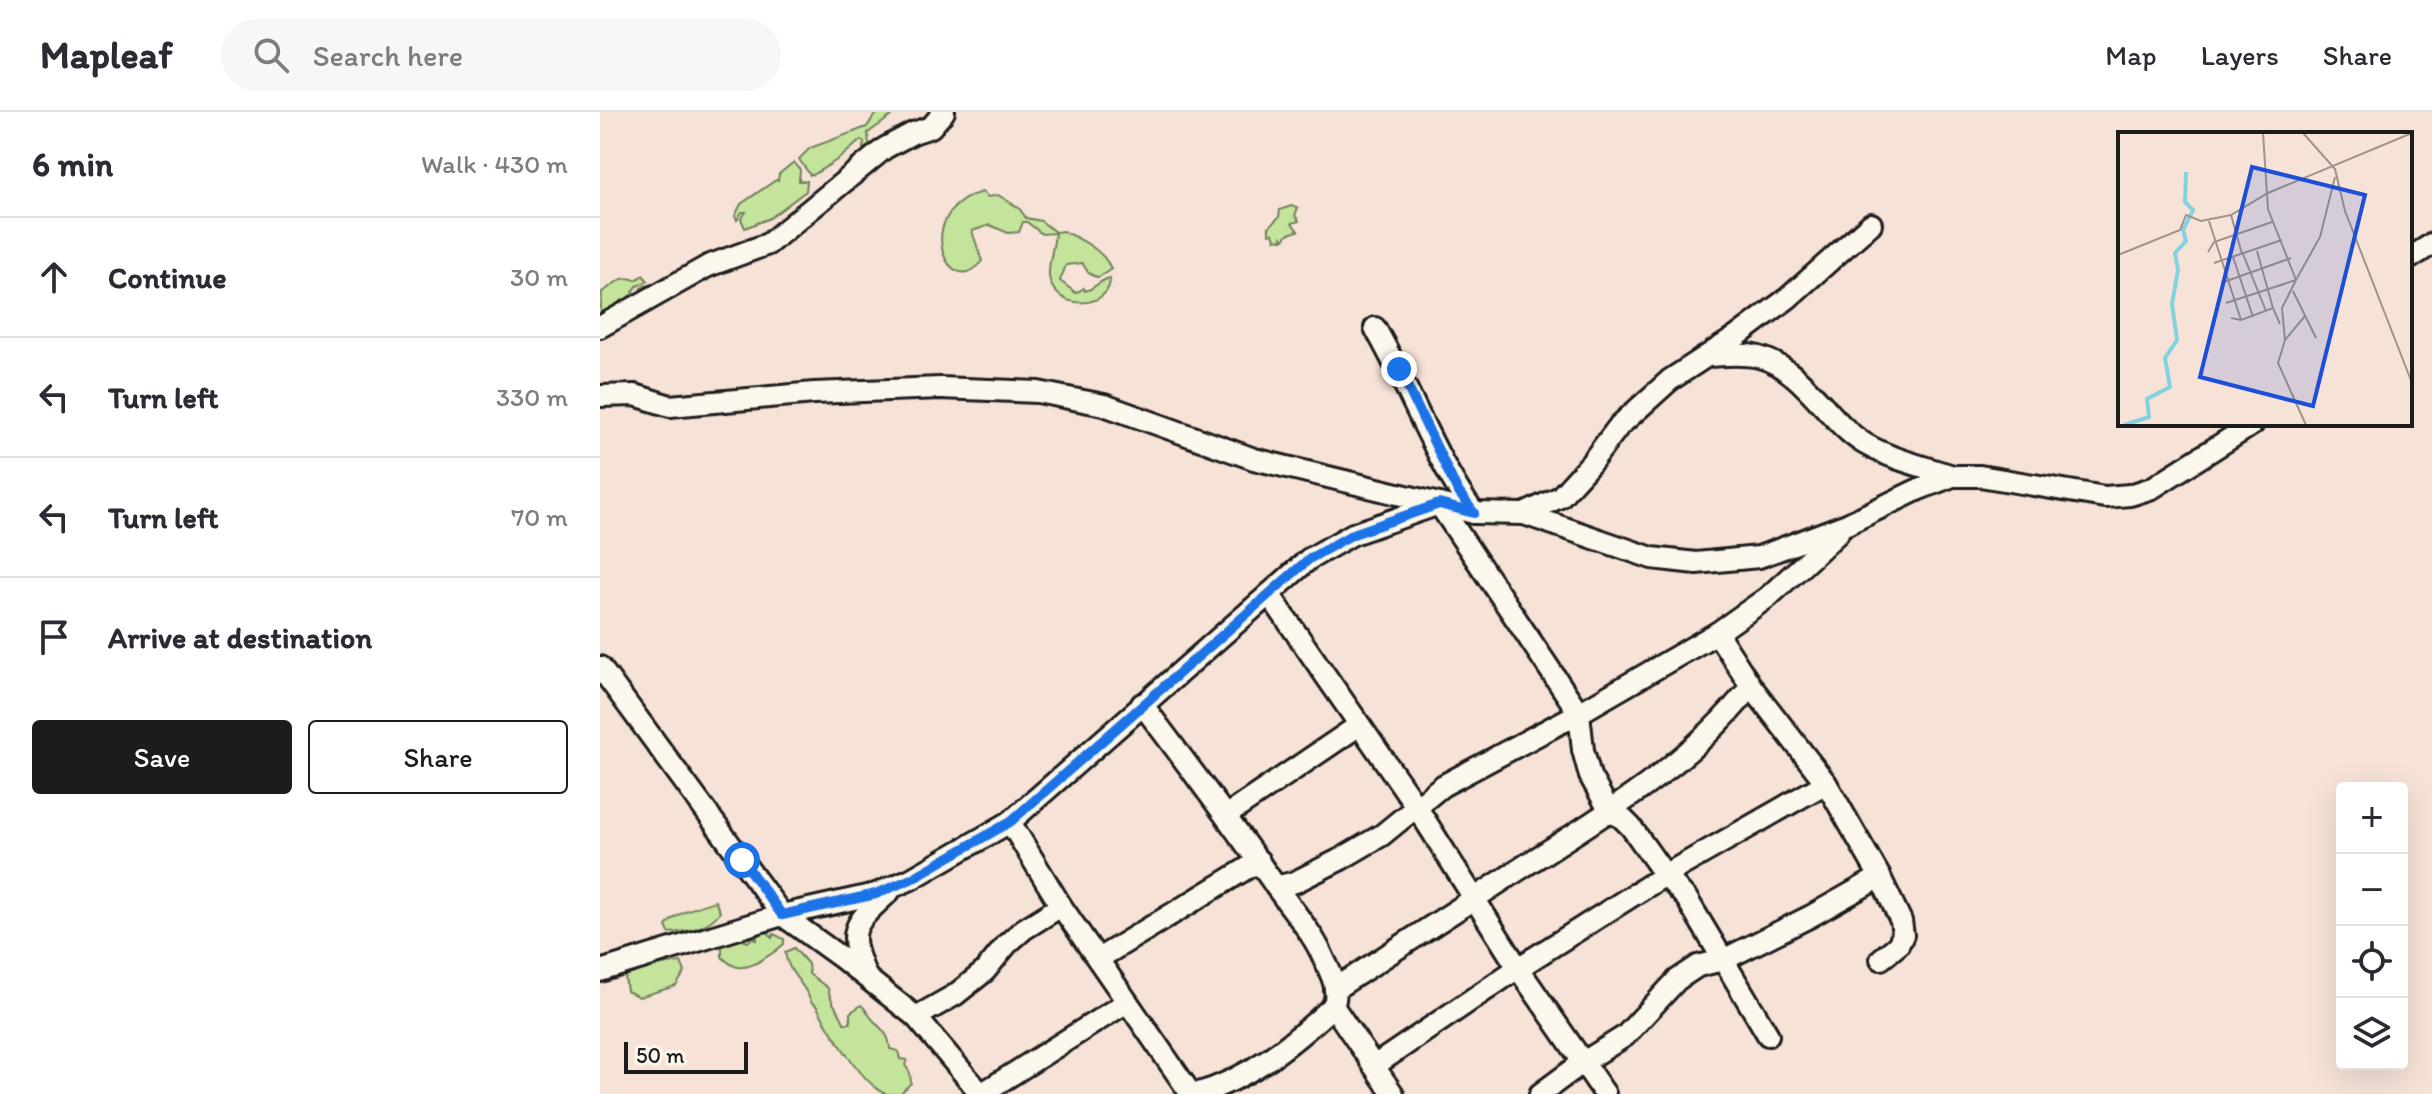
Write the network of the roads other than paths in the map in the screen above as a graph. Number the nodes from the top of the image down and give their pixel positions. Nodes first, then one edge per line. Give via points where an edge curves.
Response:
1 (944, 112) edge
2 (1871, 224) dead end
3 (2432, 244) edge
4 (2412, 257) edge
5 (600, 327) edge
6 (1375, 328) dead end
7 (1706, 357) junction
8 (600, 396) edge
9 (2250, 426) edge
10 (1953, 476) junction
11 (1439, 504) junction
12 (1474, 513) junction
13 (1524, 514) junction
14 (1847, 524) junction
15 (1269, 594) junction
16 (1717, 633) junction
17 (600, 667) edge
18 (1751, 686) junction
19 (1142, 704) junction
20 (1579, 713) junction
21 (1358, 726) junction
22 (1826, 783) junction
23 (1416, 806) junction
24 (1610, 812) junction
25 (1227, 815) junction
26 (1010, 822) junction
27 (1259, 861) junction
28 (1665, 875) junction
29 (1880, 877) junction
30 (898, 884) junction
31 (1276, 887) junction
32 (1475, 898) junction
33 (1061, 906) junction
34 (782, 915) junction
35 (1098, 959) junction
36 (1881, 959) dead end
37 (1723, 960) junction
38 (1518, 968) junction
39 (600, 971) edge
40 (867, 978) junction
41 (1334, 997) junction
42 (1127, 1002) junction
43 (916, 1017) junction
44 (1768, 1035) dead end
45 (1582, 1063) junction
46 (1374, 1066) junction
47 (981, 1094) edge
48 (1194, 1094) edge
49 (1393, 1094) edge
50 (1540, 1094) edge
51 (1605, 1094) edge

1 - 5 street via 931,127 885,148 768,244 708,266
2 - 7 street via 1788,298
3 - 4 street
6 - 12 street via 1457,490
7 - 10 street via 1736,354 1781,367 1866,444
7 - 13 street via 1670,380 1619,426 1560,497
8 - 11 street via 635,395 670,406 861,391 1038,392 1104,405 1254,459
9 - 10 street via 2152,488 2130,495 2105,497
10 - 14 street
11 - 12 street
11 - 15 street via 1353,534 1309,559
11 - 20 street
12 - 13 street
13 - 14 street via 1652,558 1696,563 1759,557
14 - 16 street via 1768,597
15 - 19 street
15 - 21 street
16 - 18 street
16 - 20 street
17 - 34 street
18 - 22 street
18 - 24 street via 1726,719
19 - 25 street
19 - 26 street
20 - 23 street via 1442,786
20 - 24 street via 1590,776
21 - 23 street
21 - 25 street
22 - 28 street
22 - 29 street
23 - 31 street via 1382,835 1341,859
23 - 32 street
24 - 28 street via 1631,827
24 - 32 street
25 - 27 street
26 - 30 street
26 - 33 street
27 - 31 street
27 - 35 street
28 - 37 street via 1687,899
28 - 38 street
29 - 36 street via 1903,935
29 - 37 street
30 - 34 street
30 - 40 street via 866,913 854,936
31 - 41 street via 1324,957
32 - 38 street
32 - 41 street
33 - 35 street
33 - 43 street via 1015,936 955,995
34 - 39 street
34 - 40 street
35 - 42 street
37 - 44 street
37 - 45 street via 1698,966 1677,980 1625,1036
38 - 45 street
38 - 46 street
40 - 43 street
41 - 46 street
41 - 48 street via 1273,1057 1220,1087
42 - 47 street
42 - 48 street
43 - 47 street
45 - 50 street
45 - 51 street
46 - 49 street

